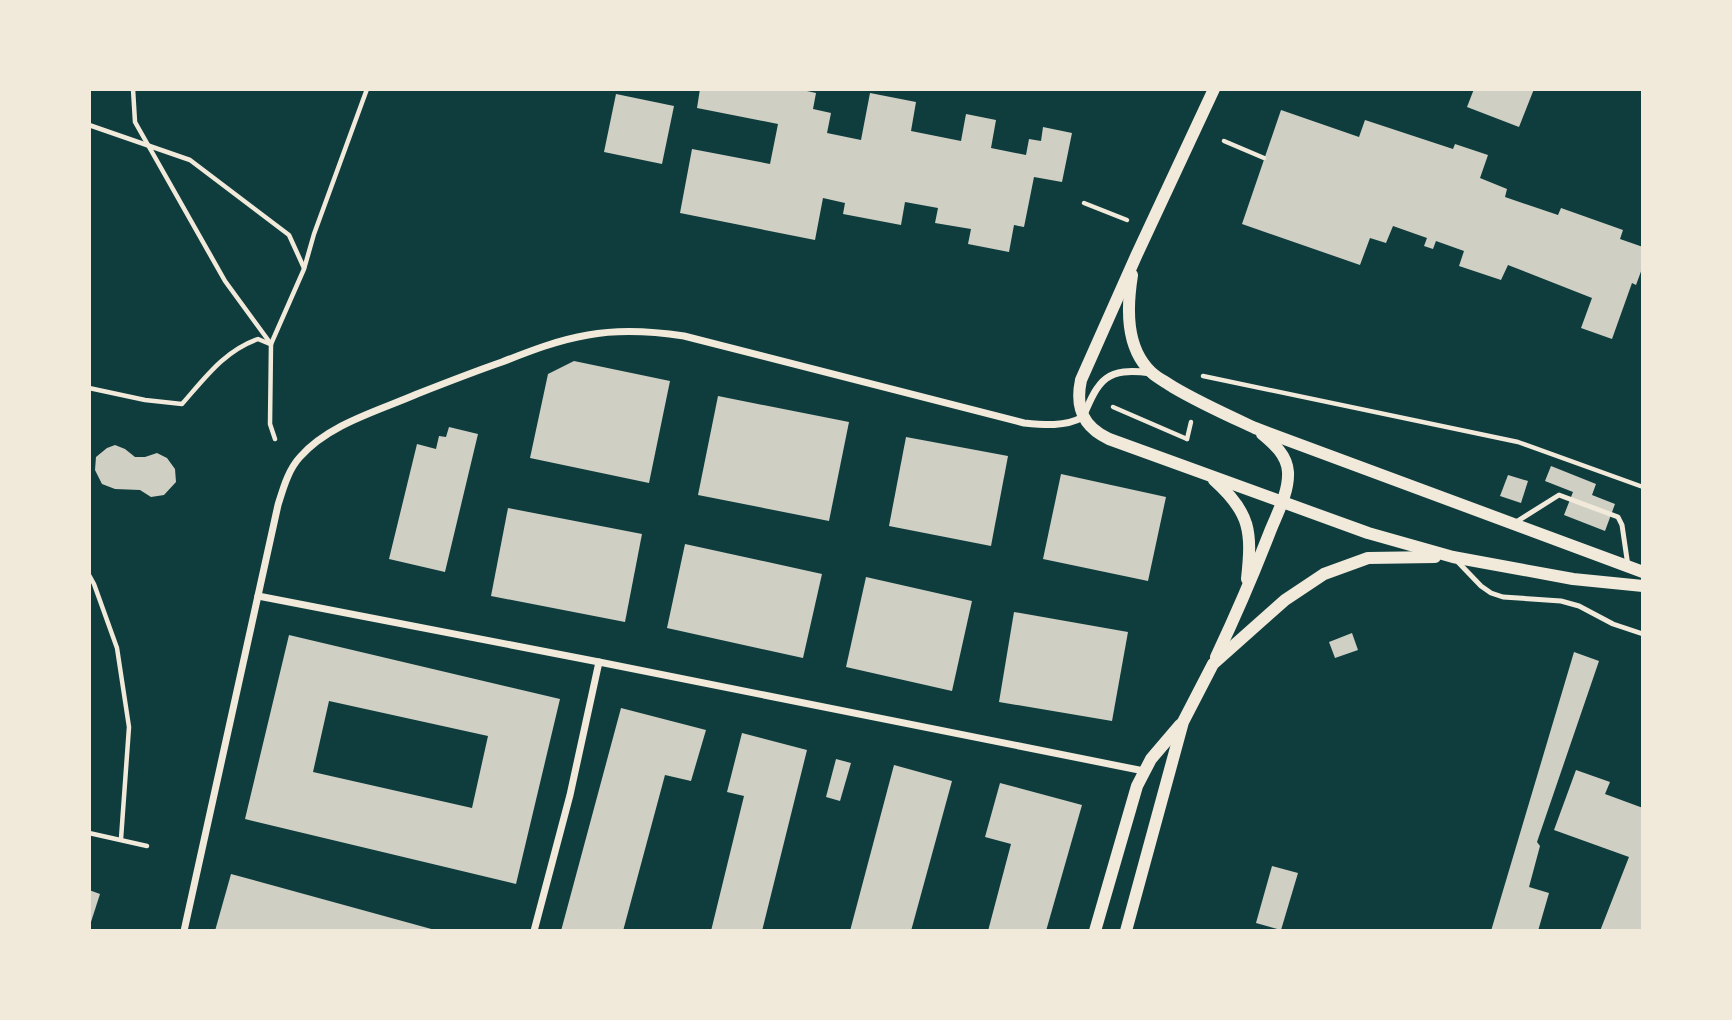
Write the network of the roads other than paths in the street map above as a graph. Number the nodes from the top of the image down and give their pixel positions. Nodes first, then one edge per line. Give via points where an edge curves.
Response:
1 (1214, 89) edge
2 (1137, 254) junction
3 (1152, 373) junction
4 (1083, 416) junction
5 (1255, 428) junction
6 (1207, 474) junction
7 (1282, 503) junction
8 (1512, 524) junction
9 (1453, 557) junction
10 (1628, 566) junction
11 (1643, 572) edge
12 (1643, 586) edge
13 (257, 596) junction
14 (1245, 597) junction
15 (1643, 634) edge
16 (599, 662) junction
17 (1213, 664) junction
18 (1183, 722) junction
19 (1144, 771) junction
20 (184, 931) edge
21 (534, 931) edge
22 (1095, 931) edge
23 (1126, 931) edge

1 - 2 street
2 - 3 street via 1128,311 1135,346
2 - 4 street via 1081,380
3 - 4 street via 1129,371 1102,381
3 - 5 street via 1197,401
4 - 6 street via 1098,434
4 - 13 street via 1056,425 1024,423 684,336 609,332 566,340 352,422 299,458 278,505
5 - 7 street via 1285,461 1288,479
5 - 8 street
6 - 7 street
6 - 14 street via 1229,494 1245,520 1250,548
7 - 9 street
7 - 14 street
8 - 10 street
8 - 10 lane via 1559,495 1618,517
9 - 12 street via 1573,579
9 - 15 lane via 1491,593 1561,601
9 - 17 street via 1368,558 1324,574 1285,600
10 - 11 street
13 - 16 street
13 - 20 street
14 - 17 street
16 - 19 street
16 - 21 street
17 - 18 street
18 - 19 street
18 - 23 street
19 - 22 street

